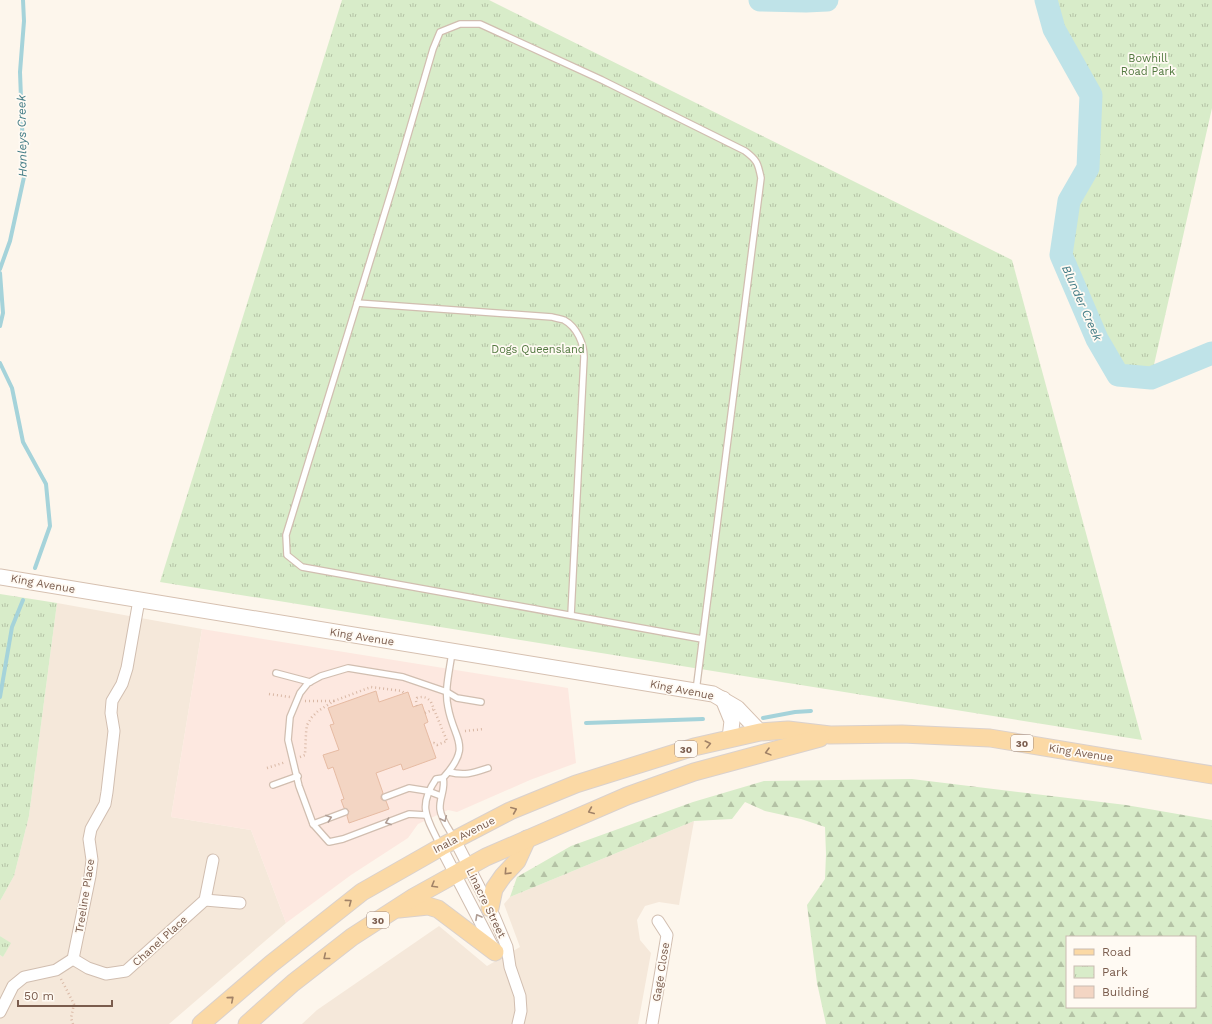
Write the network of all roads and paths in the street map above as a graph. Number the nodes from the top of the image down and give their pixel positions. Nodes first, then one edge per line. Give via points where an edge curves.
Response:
1 (357, 303) junction
2 (0, 577) edge
3 (139, 600) junction
4 (571, 615) junction
5 (702, 639) junction
6 (452, 651) junction
7 (276, 673) dead end
8 (310, 682) junction
9 (696, 691) junction
10 (447, 692) junction
11 (404, 693) dead end
12 (269, 694) dead end
13 (297, 699) junction
14 (724, 700) junction
15 (334, 701) junction
16 (481, 702) dead end
17 (416, 706) dead end
18 (435, 710) junction
19 (424, 713) dead end
20 (484, 729) dead end
21 (463, 732) dead end
22 (765, 732) junction
23 (830, 735) junction
24 (730, 738) junction
25 (431, 744) dead end
26 (293, 760) junction
27 (267, 768) dead end
28 (488, 768) dead end
29 (449, 772) junction
30 (1212, 774) edge
31 (298, 776) junction
32 (444, 778) junction
33 (273, 785) dead end
34 (428, 790) junction
35 (441, 796) junction
36 (385, 797) dead end
37 (345, 812) dead end
38 (426, 814) junction
39 (313, 824) junction
40 (527, 838) junction
41 (448, 843) junction
42 (213, 860) dead end
43 (461, 870) junction
44 (205, 900) junction
45 (240, 903) dead end
46 (490, 908) junction
47 (395, 909) junction
48 (658, 921) dead end
49 (501, 950) junction
50 (73, 959) junction
51 (56, 970) junction
52 (0, 1012) edge
53 (74, 1024) edge
54 (201, 1024) edge
55 (247, 1024) edge
56 (518, 1024) edge
57 (652, 1024) edge

1 - 4 lane via 552,317 565,320 581,340 584,357
1 - 4 lane via 286,535 287,555 302,567
1 - 5 lane via 432,49 440,32 460,24 480,24 488,27 602,80 745,151 755,159 760,178
2 - 3 street, King Avenue
3 - 6 street, King Avenue
3 - 50 street, Treeline Place via 127,668 122,684 112,701 114,731 107,792 89,839 92,860 90,876
4 - 5 lane
5 - 9 lane
6 - 9 street, King Avenue
6 - 10 lane
7 - 8 lane
8 - 10 lane via 348,668 403,677
8 - 13 lane
9 - 14 street, King Avenue via 713,694
10 - 16 lane via 457,698
10 - 29 lane via 448,707 460,745 459,757
11 - 15 path via 371,687
12 - 13 path
13 - 15 path via 308,702
13 - 26 lane via 290,717 288,740
14 - 22 street, King Avenue
14 - 24 street, King Avenue via 732,721
15 - 26 path via 312,717 306,733 305,755
17 - 18 path via 417,698 427,698
18 - 19 path
18 - 25 path via 447,741 437,745
20 - 21 path
22 - 23 main road, King Avenue / 30 via 788,730
22 - 24 main road, Inala Avenue / 30
23 - 30 main road, King Avenue / 30 via 902,734 990,738
23 -> 40 main road, King Avenue / 30 via 694,772 627,796
41 -> 24 main road, Inala Avenue / 30 via 510,811 576,784
26 - 27 path
26 - 31 lane
28 - 29 lane via 469,774
29 - 32 lane
31 - 33 lane
31 - 39 lane
32 - 34 lane via 436,779
32 - 35 lane
34 - 35 lane
34 - 36 lane via 409,788
34 - 38 lane via 424,806
35 -> 41 lane via 440,810
39 -> 37 lane
38 -> 39 lane via 409,814 329,842
38 - 41 lane
40 - 43 main road, 30
40 -> 46 main road via 517,861 494,890
41 - 43 street, Linacre Street
41 - 43 street, Linacre Street
54 -> 41 main road, Inala Avenue / 30 via 271,964 362,892
42 - 44 street
43 - 46 street, Linacre Street
43 -> 47 main road, 30
49 -> 43 street, Linacre Street
44 - 45 street
44 - 50 street, Chanel Place via 126,970 106,974
46 - 49 street, Linacre Street
47 - 49 main road via 428,906 438,909
47 -> 55 main road, 30 via 352,937
48 - 57 street, Gage Close via 667,935
49 - 56 street, Linacre Street via 520,996
50 - 51 street
51 - 52 street via 24,977 13,986
51 - 53 path via 74,1004 71,1018

